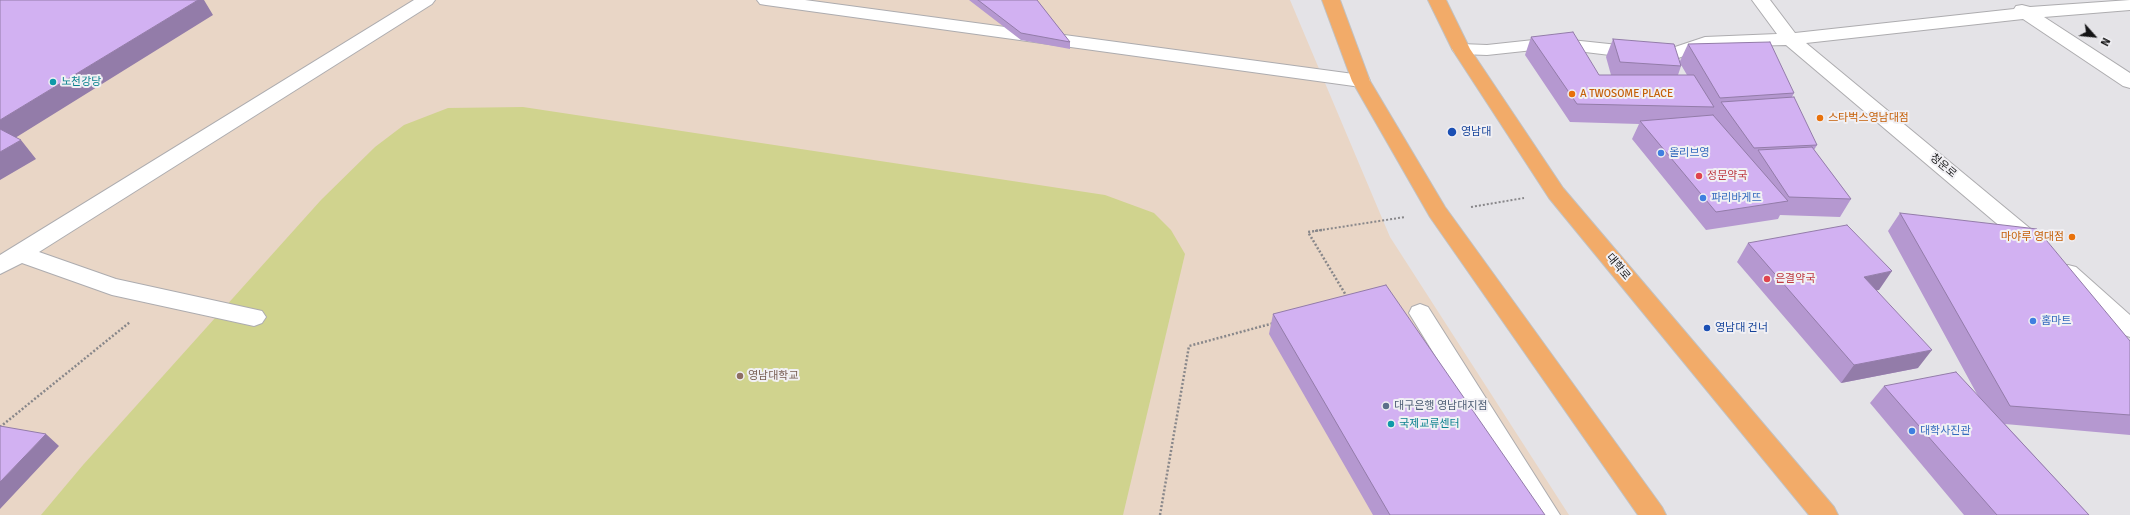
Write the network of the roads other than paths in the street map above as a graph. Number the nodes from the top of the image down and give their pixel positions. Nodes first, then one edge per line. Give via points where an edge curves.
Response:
1 (426, 0) edge
2 (766, 0) edge
3 (1331, 0) edge
4 (1437, 0) edge
5 (1761, 0) edge
6 (2130, 5) edge
7 (2019, 6) edge
8 (1790, 39) junction
9 (1461, 49) junction
10 (1361, 81) junction
11 (2130, 82) edge
12 (20, 254) junction
13 (0, 266) edge
14 (1420, 312) dead end
15 (254, 317) dead end
16 (2130, 328) edge
17 (1547, 515) edge
18 (1653, 515) edge
19 (1825, 515) edge

1 - 12 street
2 - 10 street
3 - 10 main road
4 - 9 main road, 대학로
5 - 8 street, 청운로
6 - 7 street
7 - 8 street
7 - 11 street
8 - 9 street via 1705,42 1668,56 1552,42 1487,50
8 - 16 street, 청운로 via 2051,258
9 - 19 main road, 대학로 via 1556,193
10 - 18 main road via 1437,212
12 - 13 street
12 - 15 street via 112,287
14 - 17 street

